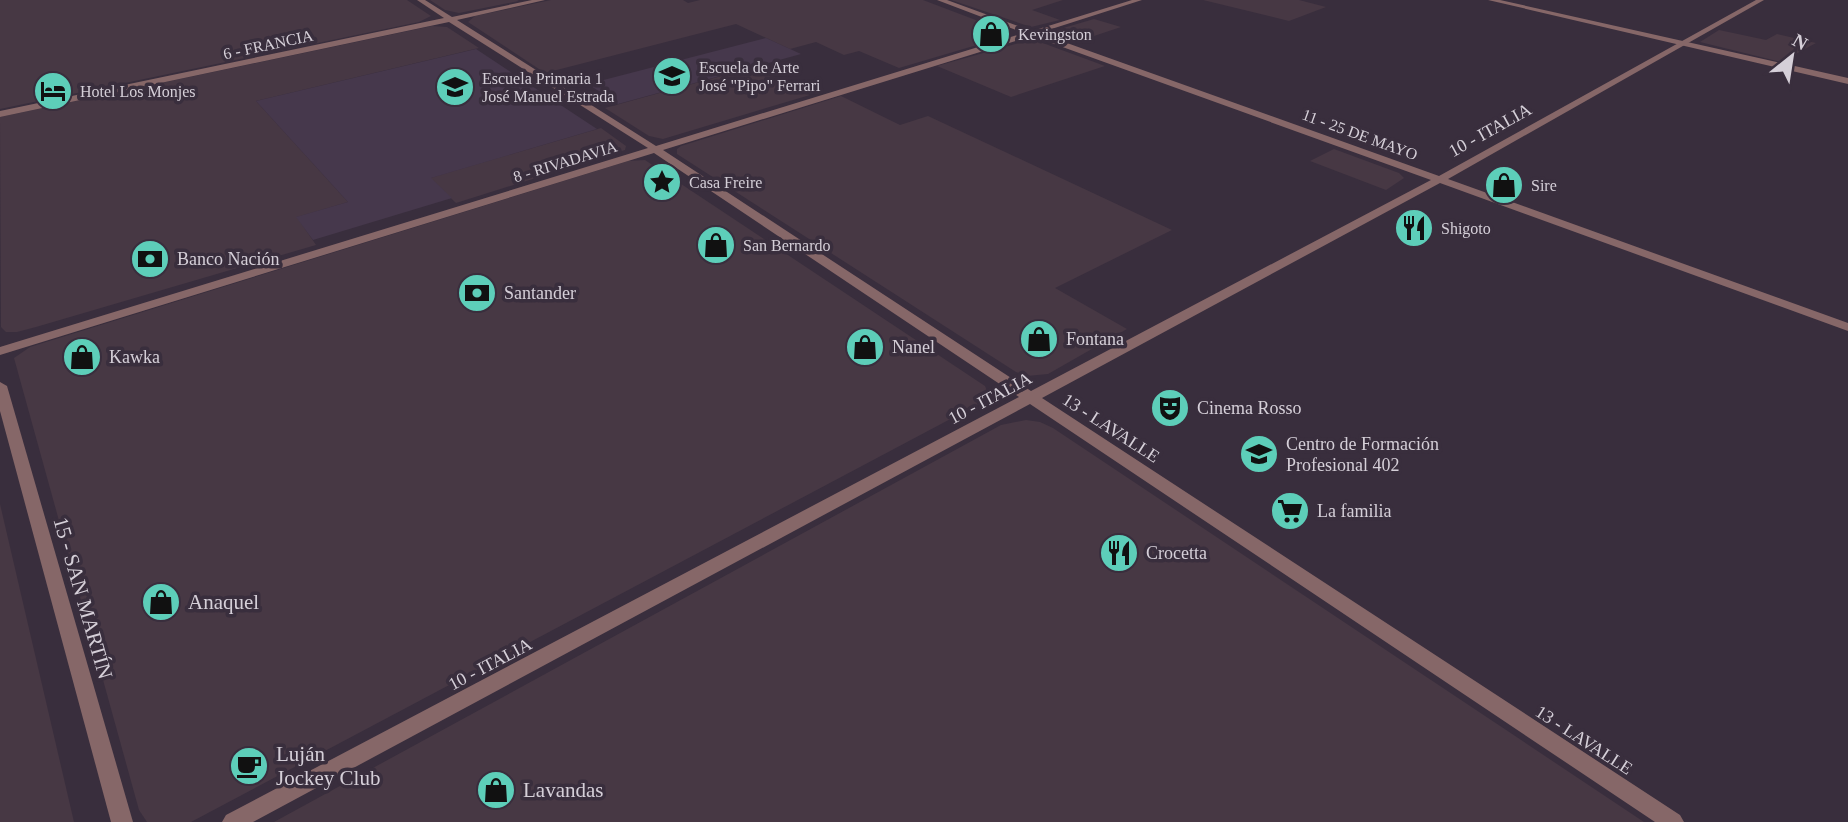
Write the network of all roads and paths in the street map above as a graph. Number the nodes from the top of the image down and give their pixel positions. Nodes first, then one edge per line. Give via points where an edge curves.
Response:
1 (420, 0) edge
2 (542, 0) edge
3 (940, 0) edge
4 (1139, 0) edge
5 (1490, 0) edge
6 (1761, 0) edge
7 (450, 20) junction
8 (1033, 33) junction
9 (1684, 44) junction
10 (1848, 81) edge
11 (0, 114) edge
12 (655, 149) junction
13 (1439, 180) junction
14 (1848, 327) edge
15 (0, 351) edge
16 (0, 386) edge
17 (1031, 398) junction
18 (122, 822) edge
19 (233, 822) edge
20 (1673, 822) edge

1 - 7 street, 13 - LAVALLE
2 - 7 street, 6 - FRANCIA
3 - 8 street, 11 - 25 DE MAYO
4 - 8 street, 8 - RIVADAVIA
5 - 9 street
6 - 9 street, 10 - ITALIA
7 - 11 street, 6 - FRANCIA
7 - 12 street, 13 - LAVALLE
8 - 12 street, 8 - RIVADAVIA
8 - 13 street, 11 - 25 DE MAYO
9 - 10 street
9 - 13 street, 10 - ITALIA
12 - 15 street, 8 - RIVADAVIA
12 - 17 street, 13 - LAVALLE
13 - 14 street, 11 - 25 DE MAYO
13 - 17 street, 10 - ITALIA
16 - 18 street, 15 - SAN MARTÍN
17 - 19 street, 10 - ITALIA
17 - 20 street, 13 - LAVALLE

